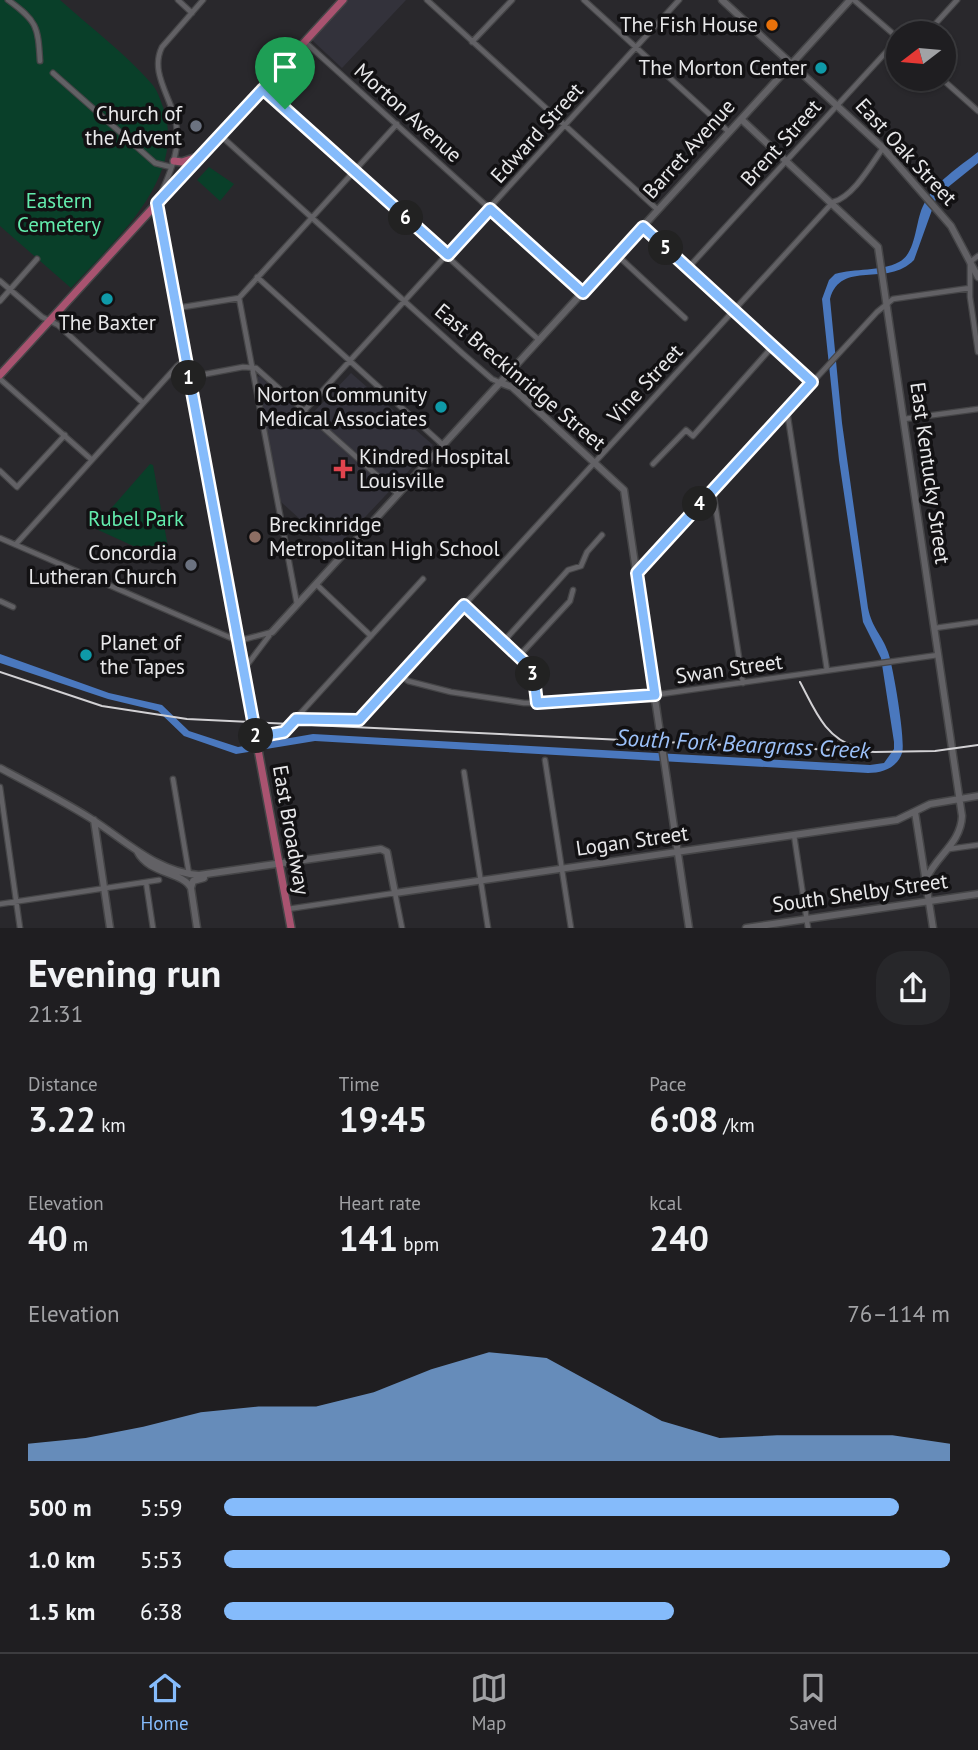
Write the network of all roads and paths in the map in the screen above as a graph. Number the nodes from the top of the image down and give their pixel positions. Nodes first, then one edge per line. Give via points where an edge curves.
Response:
1 (8, 0) edge
2 (178, 0) edge
3 (203, 0) edge
4 (343, 0) edge
5 (427, 0) edge
6 (512, 0) edge
7 (584, 0) edge
8 (679, 0) edge
9 (722, 0) edge
10 (852, 0) edge
11 (957, 0) edge
12 (192, 13) junction
13 (938, 21) edge
14 (886, 29) edge
15 (472, 41) junction
16 (305, 42) junction
17 (636, 47) junction
18 (886, 52) edge
19 (40, 61) dead end
20 (791, 64) junction
21 (53, 73) dead end
22 (263, 89) junction
23 (956, 91) edge
24 (837, 105) junction
25 (978, 111) edge
26 (741, 119) junction
27 (397, 124) junction
28 (565, 125) junction
29 (730, 132) junction
30 (220, 135) junction
31 (883, 148) junction
32 (201, 154) junction
33 (786, 160) junction
34 (173, 164) junction
35 (354, 171) junction
36 (833, 202) junction
37 (157, 203) junction
38 (490, 209) junction
39 (658, 210) junction
40 (312, 217) junction
41 (643, 227) junction
42 (448, 255) junction
43 (617, 255) junction
44 (978, 256) edge
45 (37, 259) dead end
46 (970, 262) junction
47 (688, 268) junction
48 (257, 277) junction
49 (978, 277) edge
50 (0, 281) edge
51 (970, 288) junction
52 (10, 290) junction
53 (583, 293) junction
54 (239, 298) junction
55 (0, 301) edge
56 (405, 302) junction
57 (887, 304) junction
58 (177, 308) junction
59 (734, 310) junction
60 (685, 318) dead end
61 (49, 321) junction
62 (540, 340) junction
63 (773, 346) junction
64 (978, 352) edge
65 (186, 360) junction
66 (350, 362) junction
67 (251, 366) junction
68 (0, 377) edge
69 (189, 377) junction
70 (812, 382) junction
71 (501, 383) junction
72 (143, 403) junction
73 (978, 409) edge
74 (787, 410) junction
75 (304, 411) junction
76 (904, 419) junction
77 (65, 435) junction
78 (443, 445) junction
79 (92, 460) junction
80 (594, 462) junction
81 (653, 464) dead end
82 (0, 471) edge
83 (713, 491) junction
84 (398, 494) junction
85 (602, 536) dead end
86 (0, 538) edge
87 (16, 544) junction
88 (637, 573) junction
89 (424, 579) dead end
90 (315, 584) junction
91 (573, 590) dead end
92 (0, 601) edge
93 (297, 604) junction
94 (464, 605) junction
95 (13, 607) dead end
96 (978, 622) edge
97 (935, 628) junction
98 (272, 632) junction
99 (371, 636) junction
100 (238, 641) junction
101 (504, 641) junction
102 (939, 654) junction
103 (519, 656) junction
104 (244, 670) junction
105 (827, 670) junction
106 (400, 676) junction
107 (743, 683) junction
108 (655, 695) junction
109 (537, 703) junction
110 (296, 719) junction
111 (257, 740) junction
112 (545, 760) dead end
113 (0, 768) edge
114 (464, 772) dead end
115 (173, 779) dead end
116 (0, 787) edge
117 (978, 796) edge
118 (960, 799) junction
119 (915, 813) junction
120 (94, 820) junction
121 (794, 835) junction
122 (978, 845) edge
123 (948, 849) junction
124 (137, 851) junction
125 (677, 852) junction
126 (279, 863) junction
127 (251, 867) junction
128 (562, 869) junction
129 (189, 874) junction
130 (926, 879) junction
131 (159, 880) dead end
132 (480, 880) junction
133 (146, 883) junction
134 (191, 888) junction
135 (104, 889) junction
136 (395, 893) junction
137 (978, 894) edge
138 (929, 901) junction
139 (17, 902) junction
140 (0, 904) edge
141 (288, 909) junction
142 (807, 919) junction
143 (20, 928) edge
144 (110, 928) edge
145 (153, 928) edge
146 (197, 928) edge
147 (292, 928) edge
148 (402, 928) edge
149 (488, 928) edge
150 (571, 928) edge
151 (689, 928) edge
152 (746, 928) edge
153 (808, 928) edge
154 (933, 928) edge

1 - 19 street via 37,26
2 - 12 street
3 - 12 street
4 - 16 main road
5 - 15 street
6 - 15 street
7 - 17 street
8 - 17 street, Edward Street
9 - 20 street, East Oak Street
10 - 14 street
10 - 20 street, Barret Avenue
11 - 13 street
12 - 34 street via 158,57 158,71 176,121
15 - 28 street
16 - 22 main road
16 - 27 street, Morton Avenue
17 - 28 street, Edward Street
17 - 29 street
18 - 24 street, Brent Street
20 - 24 street, East Oak Street
20 - 26 street, Barret Avenue
21 - 34 street via 155,163
22 - 30 main road
22 - 35 street
23 - 25 street
24 - 31 street, East Oak Street
24 - 33 street, Brent Street
26 - 29 street, Barret Avenue
26 - 33 street, East Kentucky Street
27 - 35 street
27 - 38 street, Morton Avenue
28 - 38 street, Edward Street
28 - 39 street
29 - 39 street, Barret Avenue
30 - 32 main road
30 - 40 street, East Breckinridge Street
31 - 36 street, Vine Street via 848,192
31 - 46 street, East Oak Street via 951,226
32 - 34 main road
32 - 37 main road
33 - 36 street, East Kentucky Street
33 - 47 street, Brent Street
34 - 37 street
35 - 40 street
35 - 42 street
36 - 57 street, East Kentucky Street via 874,241
36 - 59 street, Vine Street
37 - 58 main road, East Broadway
37 - 61 main road
38 - 42 street, Edward Street
38 - 53 street, Morton Avenue
39 - 41 street, Barret Avenue
40 - 48 street
40 - 56 street, East Breckinridge Street
41 - 43 street, Barret Avenue
41 - 47 street
42 - 56 street, Edward Street
42 - 62 street
43 - 53 street, Barret Avenue
43 - 60 street
44 - 46 street
45 - 52 street
46 - 49 street, East Oak Street
46 - 51 street
47 - 59 street
48 - 54 street
48 - 66 street
50 - 52 street
51 - 57 street via 893,299
51 - 64 street
52 - 55 street
52 - 61 street
53 - 62 street, Barret Avenue
54 - 58 street
54 - 67 street
56 - 66 street, Edward Street
56 - 71 street, East Breckinridge Street
57 - 70 street
57 - 76 street, East Kentucky Street
58 - 65 main road, East Broadway
59 - 63 street
59 - 80 street, Vine Street
61 - 68 main road
61 - 72 street
62 - 71 street, Barret Avenue
63 - 70 street
63 - 81 street via 693,436 686,430
65 - 69 main road, East Broadway
65 - 72 street
66 - 75 street, Edward Street
66 - 78 street
67 - 69 street
67 - 75 street
67 - 93 street
68 - 77 street
69 - 100 main road, East Broadway
70 - 74 street
71 - 78 street, Barret Avenue
71 - 80 street, East Breckinridge Street via 512,387
72 - 79 street
73 - 76 street
74 - 83 street
74 - 105 street
75 - 84 street
76 - 97 street, East Kentucky Street
77 - 79 street
77 - 82 street via 17,487
78 - 84 street, Barret Avenue
79 - 87 street
80 - 88 street, East Breckinridge Street via 624,490
80 - 94 street, Vine Street
83 - 88 street
83 - 107 street
84 - 90 street, Barret Avenue
85 - 101 street via 581,566 568,570
86 - 87 street
87 - 100 street
88 - 108 street, East Breckinridge Street
89 - 99 street
90 - 93 street, Barret Avenue
90 - 99 street
91 - 103 street via 570,601
92 - 95 street
93 - 98 street, Barret Avenue
94 - 101 street
94 - 106 street, Vine Street
96 - 97 street
97 - 102 street, East Kentucky Street
98 - 100 street
98 - 104 street, Barret Avenue
99 - 110 street
100 - 104 main road, East Broadway
101 - 103 street
102 - 105 street, Swan Street
102 - 118 street, East Kentucky Street
103 - 109 street via 533,670
104 - 111 main road, East Broadway
105 - 107 street, Swan Street
106 - 109 street, Swan Street via 451,692
106 - 110 street, Vine Street via 357,721
107 - 108 street, Swan Street
108 - 109 street, Swan Street
108 - 125 street, East Breckinridge Street
110 - 111 street via 284,732
111 - 126 main road, East Broadway
112 - 128 street
113 - 120 street
114 - 132 street
115 - 129 street
116 - 139 street
117 - 118 street, Logan Street
118 - 119 street, Logan Street via 930,804
118 - 123 street, East Kentucky Street via 961,827
119 - 121 street, Logan Street via 897,820
119 - 130 street
120 - 124 street
120 - 135 street
121 - 125 street, Logan Street
121 - 142 street
122 - 123 street
123 - 130 street, East Kentucky Street
124 - 129 street
124 - 134 street via 147,864 185,880
125 - 128 street, Logan Street
125 - 151 street, East Breckinridge Street
126 - 127 street
126 - 136 street via 384,850
126 - 141 main road, East Broadway
127 - 129 street
127 - 134 street via 246,872 195,880
128 - 132 street, Logan Street
128 - 150 street
130 - 138 street
131 - 133 street
132 - 136 street, Logan Street
132 - 149 street
133 - 135 street
133 - 145 street
134 - 146 street
135 - 139 street
135 - 144 street
136 - 141 street, Logan Street
136 - 148 street
137 - 138 street, South Shelby Street
138 - 142 street, South Shelby Street
138 - 154 street
139 - 140 street
139 - 143 street
141 - 147 main road, East Broadway
142 - 152 street, South Shelby Street
142 - 153 street

